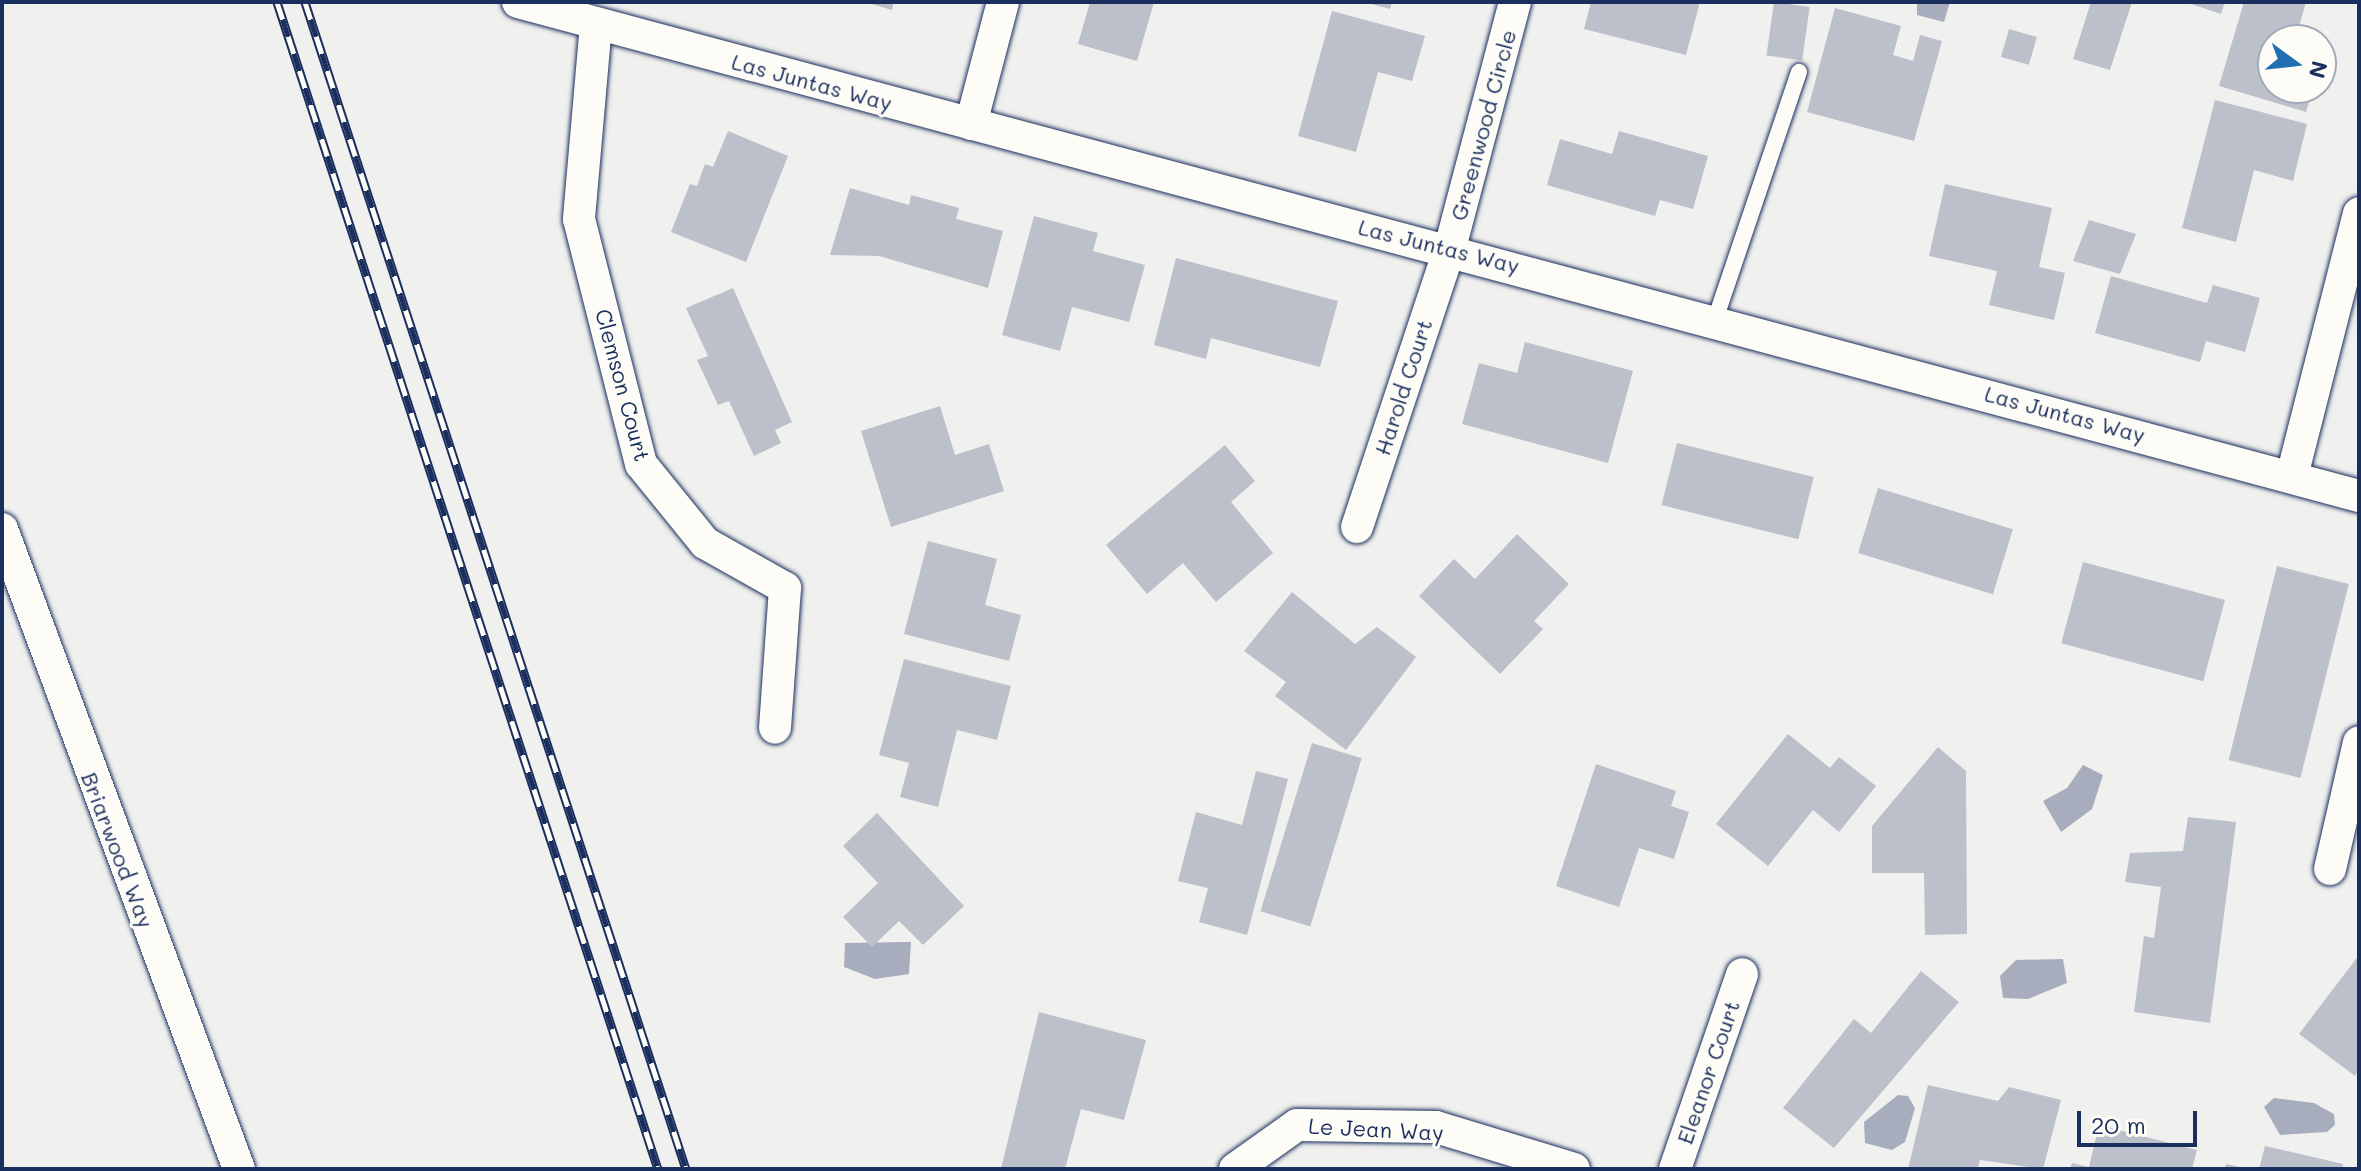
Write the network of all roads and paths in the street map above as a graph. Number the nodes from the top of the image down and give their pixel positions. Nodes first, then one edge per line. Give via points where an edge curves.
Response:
1 (518, 2) edge
2 (1003, 2) edge
3 (1515, 2) edge
4 (596, 24) junction
5 (1799, 72) dead end
6 (971, 124) junction
7 (2359, 213) edge
8 (1450, 248) junction
9 (1715, 320) junction
10 (2292, 476) junction
11 (2359, 496) edge
12 (1357, 527) dead end
13 (2, 529) edge
14 (8, 573) edge
15 (775, 728) dead end
16 (2359, 742) edge
17 (2330, 869) dead end
18 (1742, 974) dead end
19 (239, 1169) edge
20 (1235, 1169) edge
21 (1574, 1169) edge
22 (1675, 1169) edge

1 - 4 street, Las Juntas Way
2 - 6 street
3 - 8 street, Greenwood Circle
4 - 6 street, Las Juntas Way
4 - 15 street, Clemson Court via 579,219 602,311 641,464 705,543 785,588
5 - 9 lane
6 - 8 street, Las Juntas Way
7 - 10 street
8 - 9 street, Las Juntas Way
8 - 12 street, Harold Court
9 - 10 street, Las Juntas Way
10 - 11 street, Las Juntas Way
13 - 14 street, Briarwood Way
14 - 19 street, Briarwood Way
16 - 17 street
18 - 22 street, Eleanor Court
20 - 21 street, Le Jean Way via 1297,1125 1436,1127

